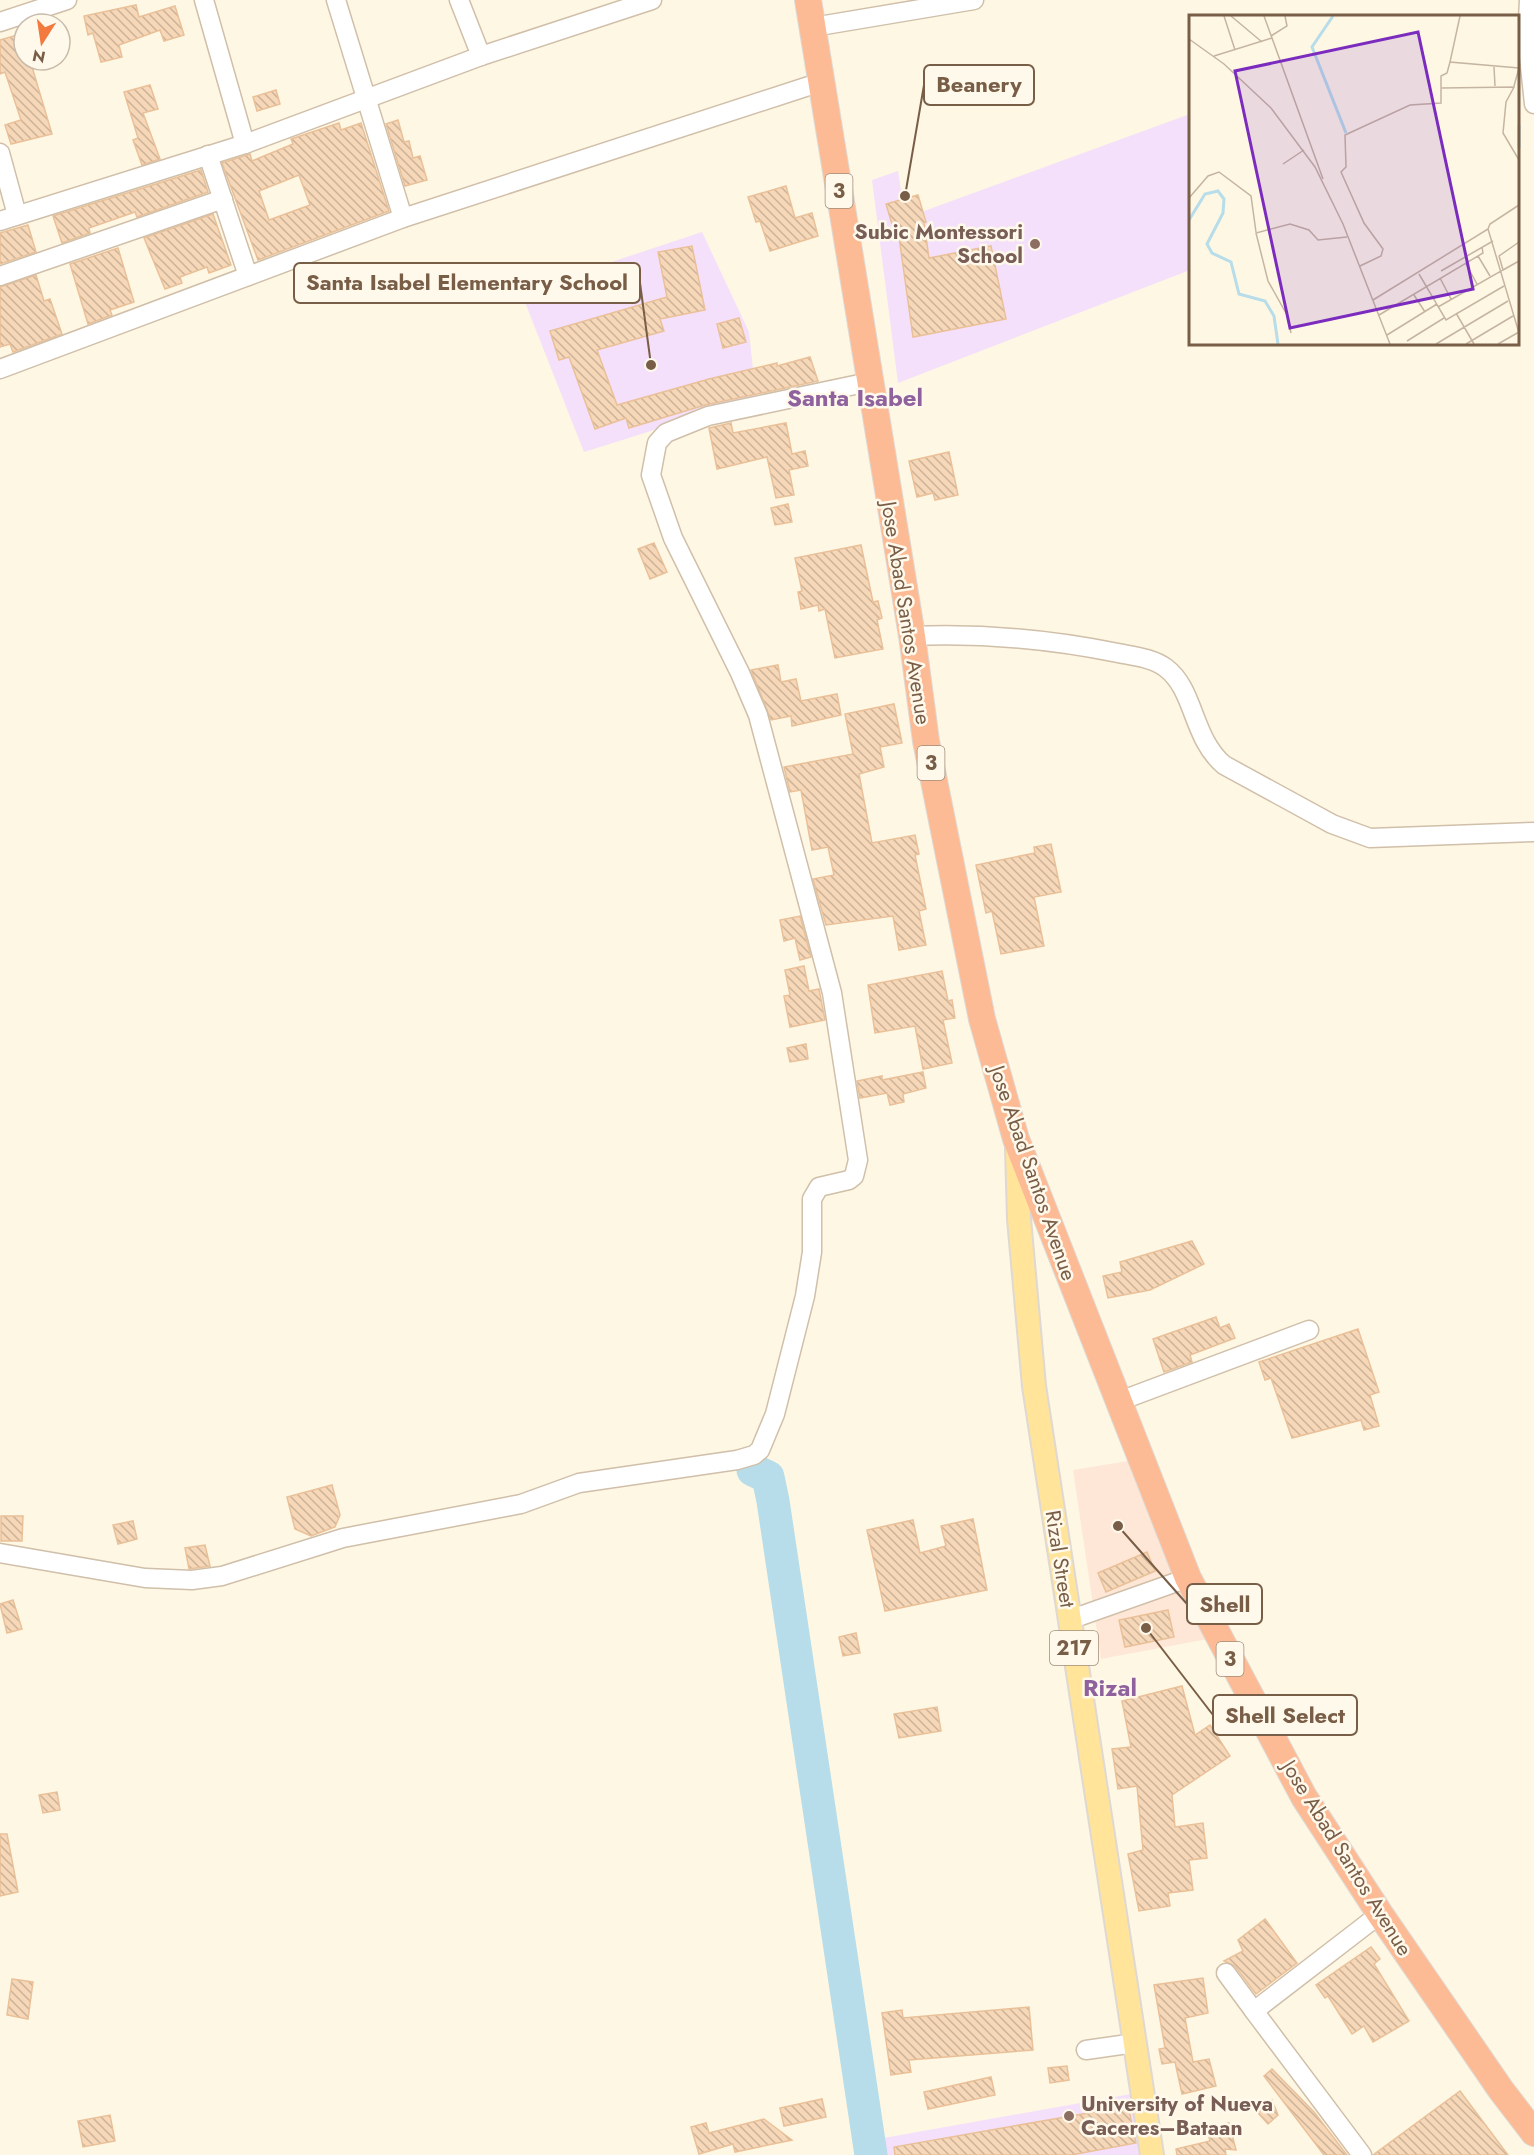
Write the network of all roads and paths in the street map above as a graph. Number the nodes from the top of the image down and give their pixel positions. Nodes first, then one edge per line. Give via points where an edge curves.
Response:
1 (67, 0) edge
2 (204, 0) edge
3 (336, 0) edge
4 (459, 0) edge
5 (652, 0) edge
6 (808, 0) edge
7 (974, 0) edge
8 (1529, 0) edge
9 (0, 22) edge
10 (813, 27) junction
11 (481, 56) junction
12 (821, 82) junction
13 (368, 99) junction
14 (1534, 104) edge
15 (245, 144) junction
16 (0, 153) edge
17 (208, 155) junction
18 (222, 199) junction
19 (17, 214) junction
20 (403, 218) junction
21 (0, 221) edge
22 (0, 276) edge
23 (248, 276) junction
24 (0, 369) edge
25 (869, 382) junction
26 (912, 636) junction
27 (1534, 832) edge
28 (1016, 1139) junction
29 (1309, 1330) dead end
30 (1117, 1402) junction
31 (0, 1552) edge
32 (1188, 1578) junction
33 (1069, 1620) junction
34 (1380, 1914) junction
35 (1226, 1973) dead end
36 (1254, 2011) junction
37 (1136, 2043) junction
38 (1086, 2050) dead end
39 (1534, 2133) edge
40 (1152, 2155) edge
41 (1362, 2155) edge

1 - 9 street
2 - 15 street
3 - 13 street
4 - 11 street
5 - 11 street
6 - 10 highway, Jose Abad Santos Avenue / 3
7 - 10 street
8 - 14 street via 1527,38
10 - 12 highway, Jose Abad Santos Avenue / 3
11 - 13 street
12 - 20 street
12 - 25 highway, Jose Abad Santos Avenue / 3
13 - 15 street
13 - 20 street
15 - 17 street
16 - 19 street
17 - 18 street
17 - 19 street
18 - 22 street
18 - 23 street
19 - 21 street
20 - 23 street
23 - 24 street
25 - 26 highway, Jose Abad Santos Avenue / 3
25 - 31 street via 708,416 679,427 657,443 651,475 673,538 758,715 832,993 858,1160 854,1176 819,1187 812,1199 812,1252 805,1296 775,1414 760,1450 737,1460 579,1483 521,1504 343,1538 222,1576 192,1580 145,1578
26 - 27 street via 1016,637 1154,662 1175,679 1212,754 1224,765 1356,835 1397,839
26 - 28 highway, Jose Abad Santos Avenue / 3 via 927,741 982,1019
28 - 30 highway, Jose Abad Santos Avenue / 3
28 - 33 main road, Rizal Street / 217 via 1034,1386
29 - 30 street
30 - 32 highway, Jose Abad Santos Avenue / 3
32 - 33 street
32 - 34 highway, Jose Abad Santos Avenue / 3 via 1304,1797
33 - 37 main road, Rizal Street / 217
34 - 36 street
34 - 39 highway, Jose Abad Santos Avenue / 3
35 - 36 street
36 - 41 street
37 - 38 street
37 - 40 main road, Rizal Street / 217

